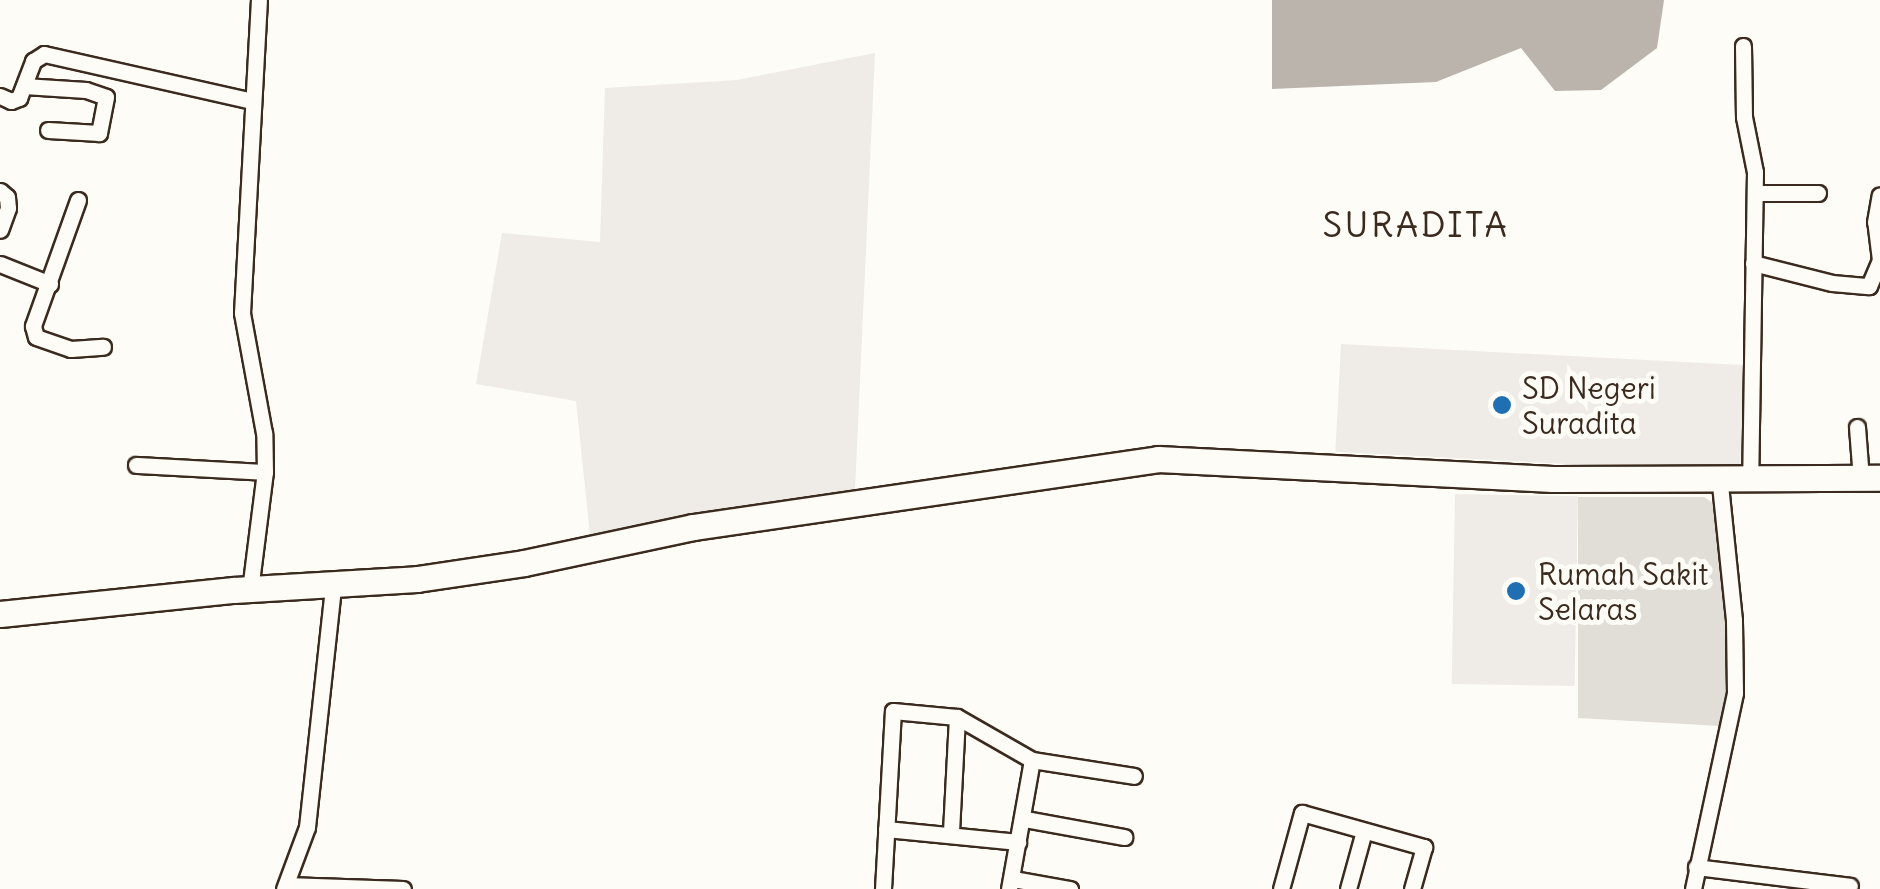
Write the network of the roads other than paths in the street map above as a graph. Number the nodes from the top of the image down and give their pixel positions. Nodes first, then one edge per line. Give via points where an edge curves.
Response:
1 (260, 0) edge
2 (1742, 46) dead end
3 (24, 86) junction
4 (0, 96) edge
5 (252, 101) junction
6 (48, 130) dead end
7 (0, 191) edge
8 (1755, 193) junction
9 (1818, 193) dead end
10 (1880, 195) edge
11 (78, 200) dead end
12 (0, 230) edge
13 (1880, 260) edge
14 (1754, 263) junction
15 (0, 264) edge
16 (50, 284) junction
17 (1869, 286) junction
18 (1880, 300) edge
19 (103, 347) dead end
20 (1857, 427) dead end
21 (136, 464) dead end
22 (265, 472) junction
23 (1719, 476) junction
24 (1871, 478) edge
25 (1750, 479) junction
26 (333, 586) junction
27 (250, 590) junction
28 (0, 614) edge
29 (956, 716) junction
30 (1032, 760) junction
31 (1134, 776) dead end
32 (1024, 819) junction
33 (886, 829) junction
34 (1364, 831) junction
35 (950, 832) junction
36 (1124, 837) dead end
37 (1018, 842) junction
38 (1696, 867) junction
39 (1011, 884) edge
40 (1850, 886) dead end
41 (285, 887) edge
42 (403, 889) edge
43 (883, 889) edge
44 (1070, 889) edge
45 (1281, 889) edge
46 (1348, 889) edge
47 (1412, 889) edge
48 (1693, 889) edge

1 - 5 street
2 - 8 street
3 - 4 street via 11,101
3 - 5 street via 32,61 44,54
3 - 6 street via 106,97 99,134
5 - 22 street via 242,313
7 - 12 street via 8,208
8 - 9 street
8 - 14 street
10 - 13 street
11 - 16 street
13 - 17 street
14 - 17 street via 1832,284
14 - 25 street
15 - 16 street
16 - 19 street via 33,326 36,338 71,350
17 - 18 street
20 - 24 street
21 - 22 street
22 - 27 street
23 - 25 main road
23 - 26 main road via 1520,478 1158,460 694,527 506,566
23 - 38 street via 1735,693
24 - 25 main road
26 - 27 main road
26 - 41 street via 307,827
27 - 28 main road
29 - 30 street
29 - 33 street via 893,712
29 - 35 street
30 - 31 street
30 - 32 street
32 - 36 street
32 - 37 street
33 - 35 street
33 - 43 street
34 - 45 street via 1302,813
34 - 46 street
34 - 47 street via 1424,847
35 - 37 street
37 - 39 street
38 - 40 street
38 - 48 street
39 - 44 street
41 - 42 street

